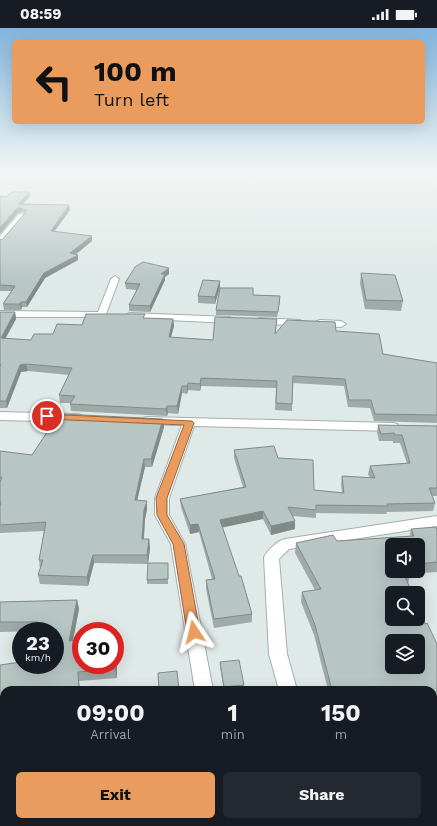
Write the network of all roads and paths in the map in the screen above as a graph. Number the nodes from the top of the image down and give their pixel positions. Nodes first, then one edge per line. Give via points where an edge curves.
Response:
1 (22, 216) edge
2 (0, 241) edge
3 (115, 279) dead end
4 (0, 314) edge
5 (123, 316) edge
6 (341, 324) dead end
7 (0, 416) edge
8 (87, 418) edge
9 (134, 420) edge
10 (189, 423) junction
11 (406, 427) edge
12 (437, 521) edge
13 (203, 686) edge
14 (287, 686) edge

1 - 2 street
3 - 4 street via 106,315
5 - 6 street
7 - 8 street
9 - 10 street
10 - 11 street
10 - 13 street via 162,498 162,515 178,544
12 - 14 street via 285,544 271,557 278,654

